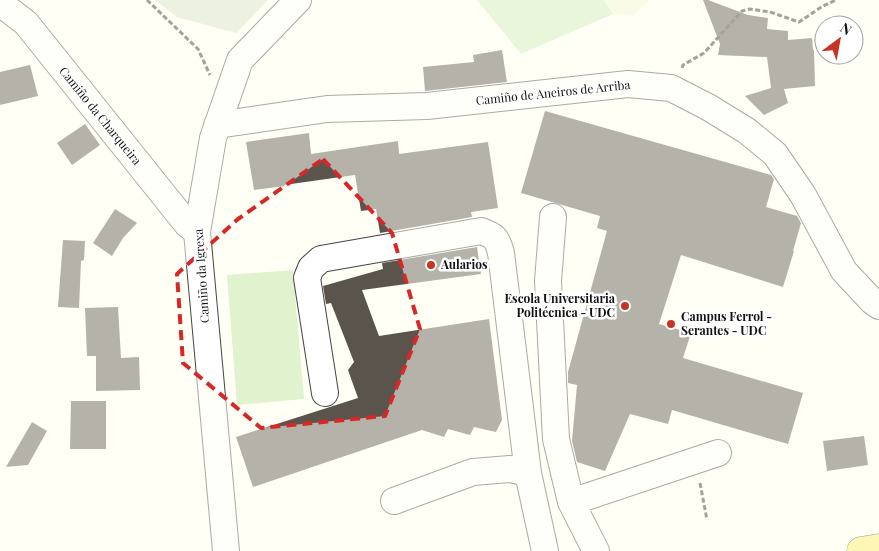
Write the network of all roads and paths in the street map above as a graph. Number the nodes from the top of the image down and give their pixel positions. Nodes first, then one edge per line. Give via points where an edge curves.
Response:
1 (147, 0) edge
2 (298, 0) edge
3 (836, 0) edge
4 (0, 3) edge
5 (671, 88) junction
6 (221, 115) junction
7 (553, 216) dead end
8 (197, 232) junction
9 (879, 306) edge
10 (325, 393) dead end
11 (707, 457) joint
12 (528, 473) junction
13 (394, 501) dead end
14 (571, 502) junction
15 (707, 520) dead end
16 (879, 548) edge
17 (226, 551) edge
18 (545, 551) edge
19 (596, 551) edge
20 (861, 551) edge

1 - 6 path via 198,49
2 - 6 street, Camiño da Igrexa via 240,60
3 - 5 path via 799,22 770,12 742,11 704,53 683,65
4 - 8 street, Camiño da Charqueira via 26,23 187,224
5 - 6 street, Camiño de Aneiros de Arriba via 628,84 427,106
5 - 9 street, Camiño de Aneiros de Arriba via 747,131 775,154 803,195 844,270
6 - 8 street, Camiño da Igrexa via 213,138
7 - 14 street via 548,281 556,439
8 - 17 street, Camiño da Igrexa
10 - 12 street via 307,278 311,268 321,259 481,231 492,235 501,252
11 - 14 street
11 - 15 path
12 - 13 street via 510,470 473,472
12 - 18 street
14 - 19 street
16 - 20 main road

